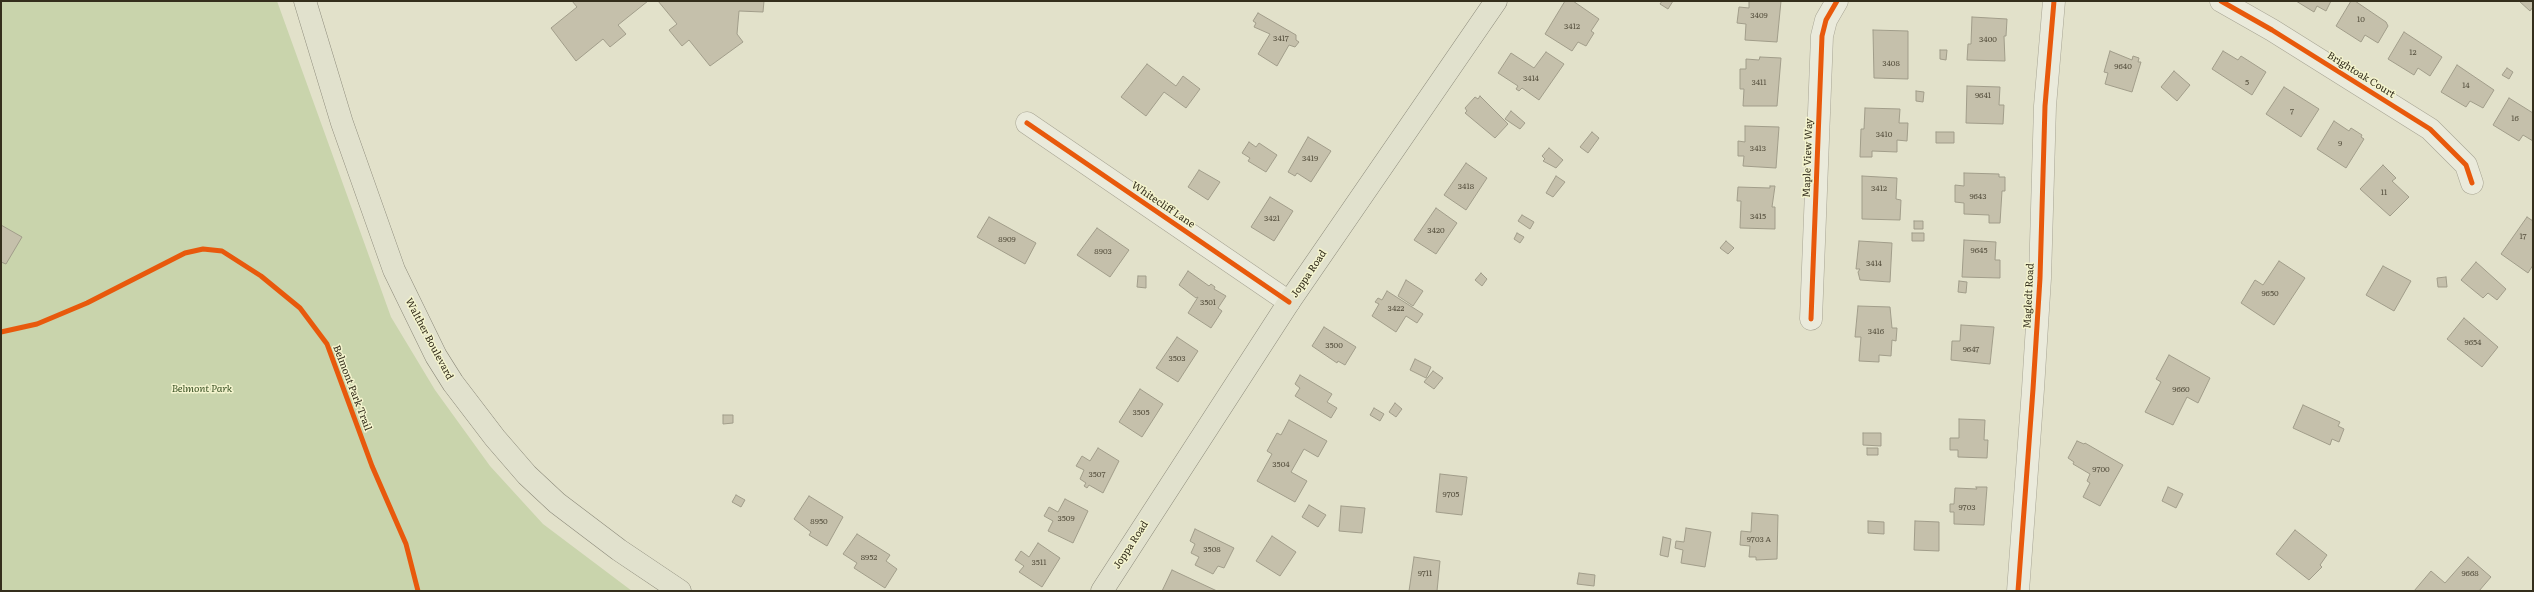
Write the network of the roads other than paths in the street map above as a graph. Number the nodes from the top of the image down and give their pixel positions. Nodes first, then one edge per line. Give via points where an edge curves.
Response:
1 (306, 1) edge
2 (1496, 1) edge
3 (1837, 1) edge
4 (2054, 1) edge
5 (2221, 1) edge
6 (1027, 123) dead end
7 (2472, 184) dead end
8 (1289, 302) junction
9 (1811, 319) dead end
10 (680, 591) edge
11 (1102, 591) edge
12 (2018, 591) edge

1 - 10 main road, Walther Boulevard via 342,123 394,270 436,356 453,383 527,475 557,503 619,550
2 - 8 main road, Joppa Road
3 - 9 street, Maple View Way via 1826,20 1822,36
4 - 12 street, Magledt Road via 2045,106 2040,278
5 - 7 street, Brightoak Court via 2266,26 2430,129 2466,165
6 - 8 street, Whitecliff Lane
8 - 11 main road, Joppa Road

